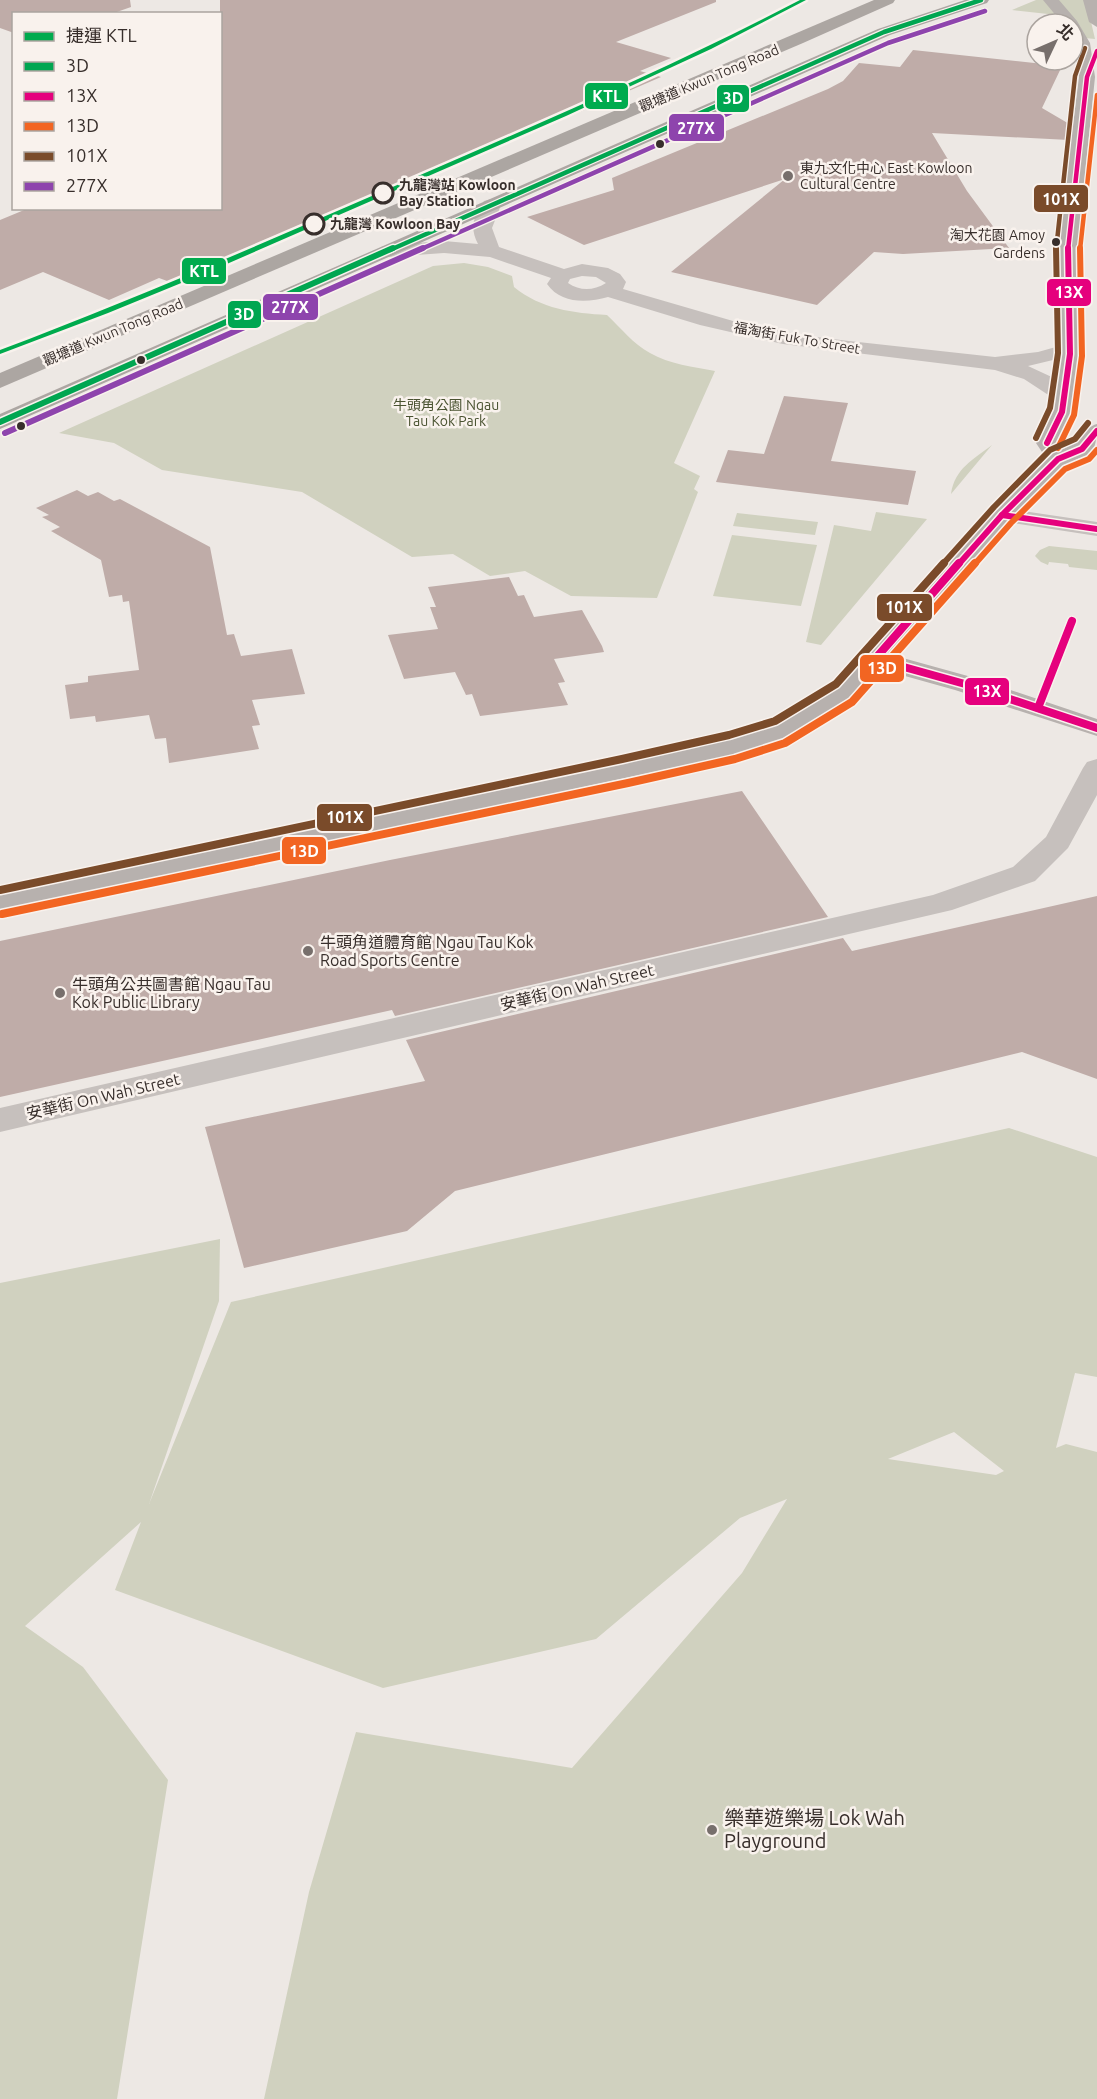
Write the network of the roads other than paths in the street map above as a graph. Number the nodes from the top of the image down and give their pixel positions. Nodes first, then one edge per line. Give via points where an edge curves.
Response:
1 (887, 0) edge
2 (981, 0) edge
3 (1052, 0) edge
4 (1091, 0) edge
5 (1061, 12) edge
6 (1097, 22) edge
7 (1097, 51) edge
8 (1085, 63) edge
9 (1087, 77) junction
10 (491, 205) junction
11 (388, 251) junction
12 (492, 251) junction
13 (1070, 349) junction
14 (988, 362) junction
15 (0, 381) edge
16 (1064, 395) junction
17 (0, 422) edge
18 (1097, 431) edge
19 (1058, 459) junction
20 (1002, 515) junction
21 (1097, 529) edge
22 (875, 659) junction
23 (1097, 728) edge
24 (1097, 768) edge
25 (0, 902) edge
26 (0, 1120) edge

1 - 15 highway, 觀塘道 Kwun Tong Road
2 - 10 highway, 觀塘道 Kwun Tong Road via 884,32
3 - 5 main road
4 - 6 main road
7 - 9 main road
8 - 9 main road
9 - 13 main road via 1068,243
10 - 11 highway, 觀塘道 Kwun Tong Road
10 - 12 street via 482,225 483,237
11 - 12 street, 福淘街 Fuk To Street via 444,247
11 - 17 highway, 觀塘道 Kwun Tong Road
12 - 14 street, 福淘街 Fuk To Street via 562,275 557,284 568,292 590,295 609,291 785,338
13 - 14 street, 福淘街 Fuk To Street via 1040,358
13 - 16 main road
14 - 16 street, 福淘街 Fuk To Street via 1034,375
16 - 19 main road via 1062,412 1047,442
18 - 19 main road via 1082,449
19 - 20 main road
20 - 21 street
20 - 22 main road
22 - 23 main road
22 - 25 main road via 844,693 805,719 780,732 732,747
24 - 26 street, 安華街 On Wah Street via 1058,842 1024,874 940,903

